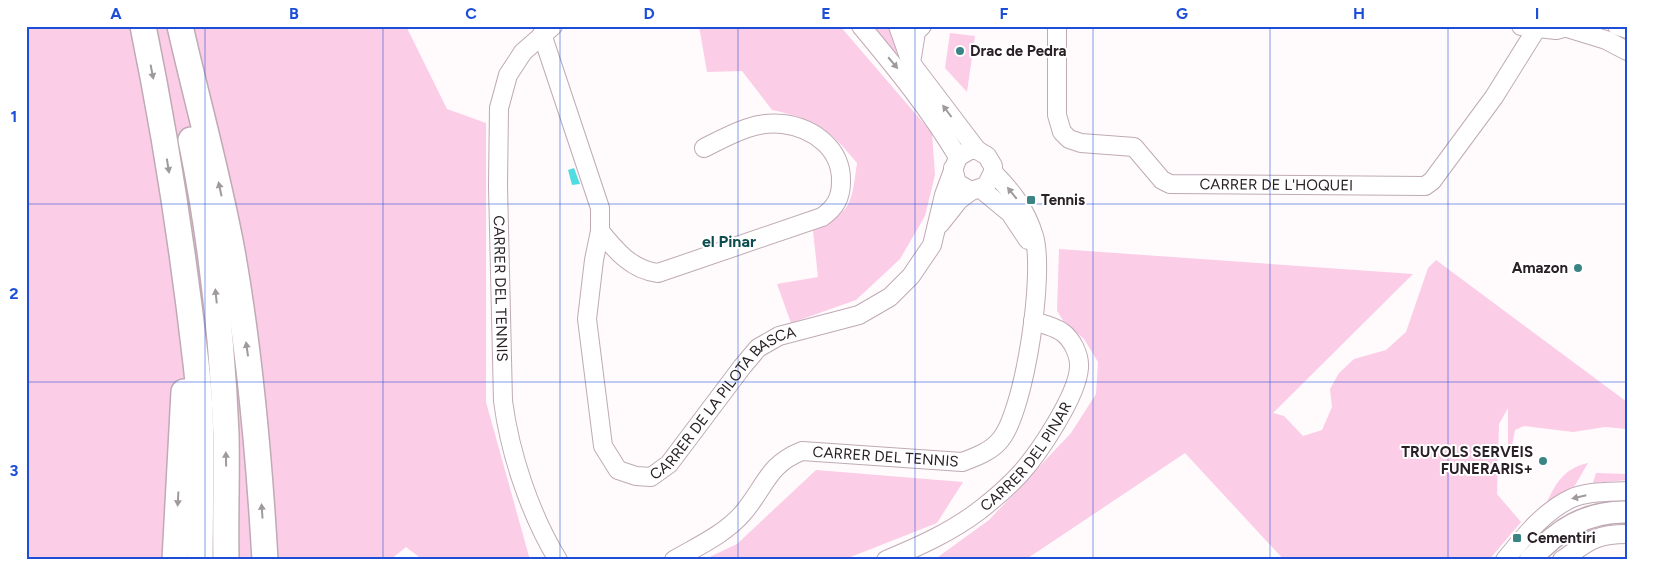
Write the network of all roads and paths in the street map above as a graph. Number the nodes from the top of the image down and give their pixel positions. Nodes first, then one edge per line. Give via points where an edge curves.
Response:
1 (142, 26) edge
2 (168, 26) edge
3 (180, 26) edge
4 (861, 26) edge
5 (898, 26) edge
6 (922, 26) edge
7 (1057, 26) edge
8 (1618, 26) edge
9 (1529, 27) edge
10 (1569, 27) edge
11 (1627, 29) edge
12 (548, 30) edge
13 (1627, 51) edge
14 (911, 63) junction
15 (704, 148) dead end
16 (976, 150) junction
17 (955, 162) junction
18 (993, 172) junction
19 (976, 190) junction
20 (937, 229) junction
21 (600, 231) junction
22 (1036, 250) junction
23 (1033, 321) junction
24 (191, 328) junction
25 (1627, 492) edge
26 (1627, 512) edge
27 (1627, 534) edge
28 (175, 560) edge
29 (200, 560) edge
30 (226, 560) edge
31 (265, 560) edge
32 (558, 560) edge
33 (674, 560) edge
34 (886, 560) edge
35 (1505, 560) edge
36 (1530, 560) edge
37 (1562, 560) edge

1 -> 24 highway via 180,239
30 -> 2 highway via 226,435 216,294 203,201
31 -> 3 highway via 255,421 240,302 219,187
4 -> 17 street via 942,129
5 - 14 street, CARRER DEL TENNIS
6 - 14 street via 916,32
7 - 9 street, CARRER DE L'HOQUEI via 1057,115 1062,132 1069,139 1081,143 1134,147 1162,180 1170,184 1284,186 1426,186 1494,97
8 - 11 street
9 - 10 street
10 - 13 street
12 - 21 street, CARRER DE LA PILOTA BASCA via 600,208
12 - 32 street, CARRER DEL TENNIS via 523,52 508,75 499,108 498,186 503,401 513,457
16 -> 14 street, CARRER DEL TENNIS
15 - 21 street via 760,124 782,123 801,128 836,153 842,169 837,202 822,217 658,273 644,271 619,254
16 - 17 street via 970,150
16 - 18 street, CARRER DEL TENNIS via 987,156
17 - 19 street via 957,183
17 - 20 street, CARRER DE LA PILOTA BASCA
18 - 19 street via 990,182
22 -> 18 street, CARRER DEL TENNIS via 1019,201
19 - 20 street, CARRER DE LA PILOTA BASCA via 947,214
19 - 22 street via 1010,213
20 - 21 street, CARRER DE LA PILOTA BASCA via 932,245 911,276 890,297 859,315 779,336 758,348 670,464 651,476 636,476 618,470 603,446 587,318
22 - 23 street, CARRER DEL TENNIS via 1038,280
23 - 33 street, CARRER DEL TENNIS via 1015,412 1000,441 987,452 962,462 940,462 802,451 773,468 743,513 727,528
23 - 34 street, CARRER DEL PINAR via 1062,332 1078,354 1076,381 1048,434 1020,474 979,510 932,541
24 -> 28 highway via 185,363
24 - 29 highway via 198,399
25 -> 35 street via 1597,493 1570,499 1531,530
26 - 36 main road via 1605,513 1580,520 1557,534
27 - 37 street via 1607,534 1588,540

